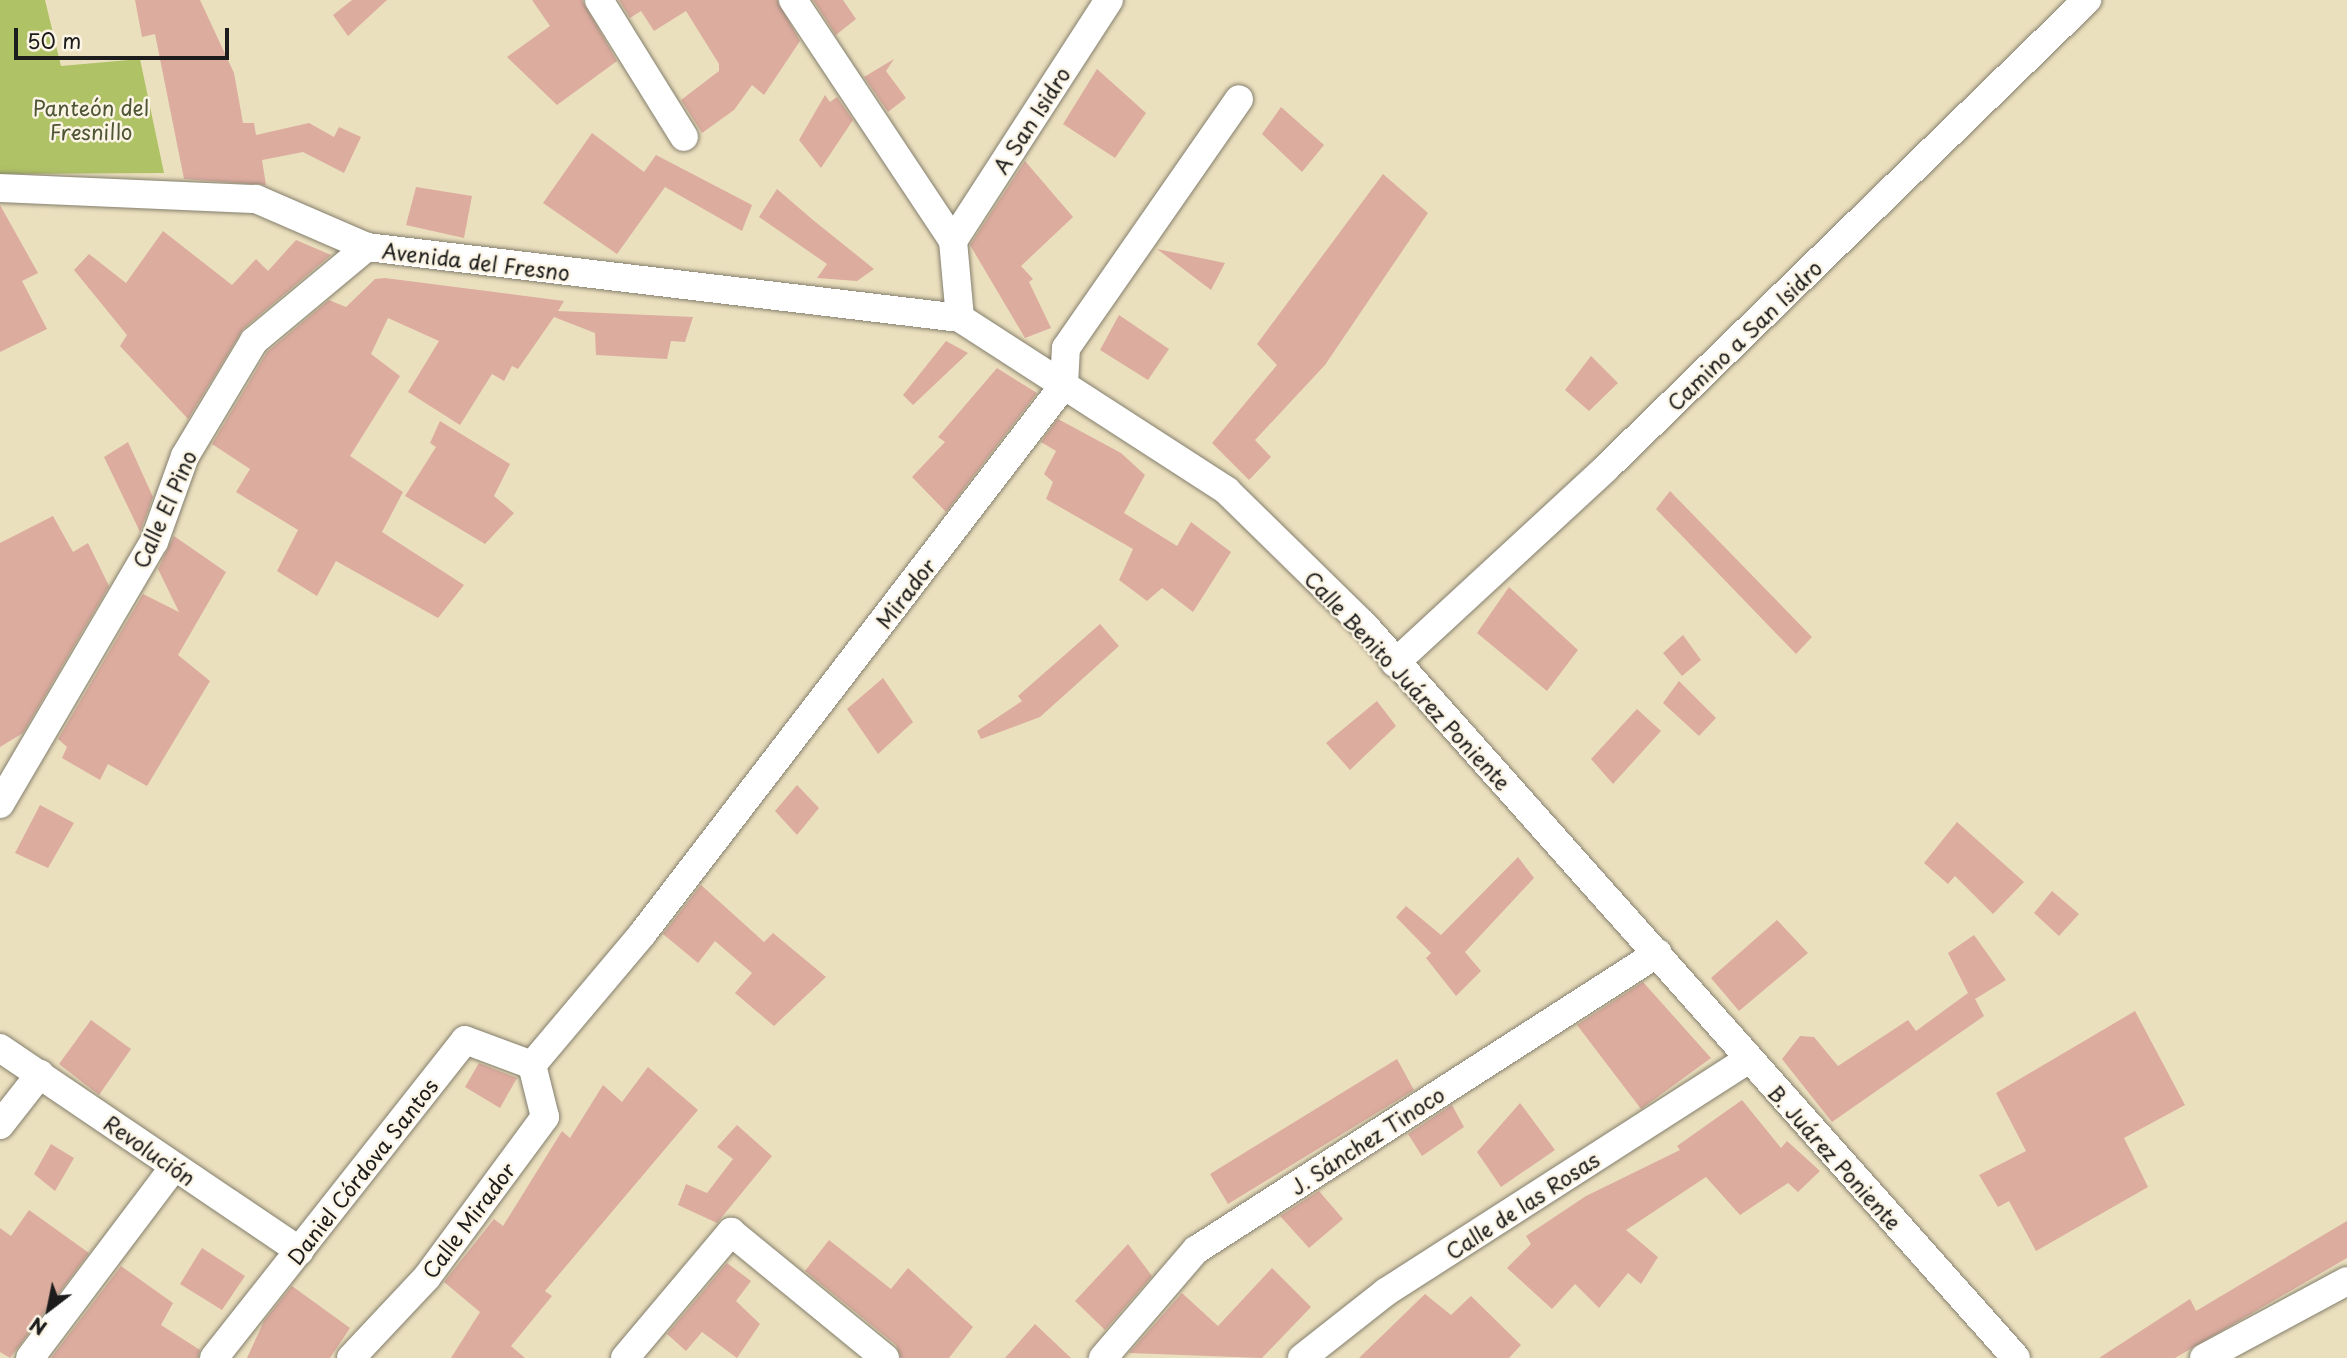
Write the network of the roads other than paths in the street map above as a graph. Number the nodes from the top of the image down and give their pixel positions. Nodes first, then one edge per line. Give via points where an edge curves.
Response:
1 (599, 0) edge
2 (793, 0) edge
3 (1109, 0) edge
4 (2087, 0) edge
5 (1239, 99) dead end
6 (684, 137) dead end
7 (0, 188) edge
8 (953, 241) junction
9 (367, 247) junction
10 (960, 318) junction
11 (1064, 385) junction
12 (1395, 663) junction
13 (0, 804) edge
14 (1658, 953) junction
15 (0, 1048) edge
16 (1748, 1060) junction
17 (532, 1065) junction
18 (40, 1074) junction
19 (0, 1125) edge
20 (174, 1167) junction
21 (300, 1251) junction
22 (2347, 1281) edge
23 (30, 1358) edge
24 (214, 1358) edge
25 (351, 1358) edge
26 (625, 1358) edge
27 (885, 1358) edge
28 (1103, 1358) edge
29 (1302, 1358) edge
30 (2016, 1358) edge
31 (2204, 1358) edge

1 - 6 street
2 - 8 street
3 - 8 street, A San Isidro
4 - 12 street, Camino a San Isidro via 1615,459
5 - 11 street via 1066,348
7 - 9 street, Avenida del Fresno via 256,199
8 - 10 street
9 - 10 street, Avenida del Fresno
9 - 13 street, Calle El Pino via 254,341 186,456 154,542
10 - 11 street, Calle Benito Juárez Poniente
11 - 12 street, Calle Benito Juárez Poniente via 1227,491
11 - 17 street, Mirador via 643,933
12 - 14 street, Calle Benito Juárez Poniente
14 - 16 street, B. Juárez Poniente
14 - 28 street, J. Sánchez Tinoco via 1196,1250
15 - 18 street, Revolución
16 - 29 street, Calle de las Rosas via 1386,1292
16 - 30 street, B. Juárez Poniente
17 - 21 street, Daniel Córdova Santos via 465,1040
17 - 25 street, Calle Mirador via 545,1117 427,1277
18 - 19 street
18 - 20 street, Revolución
20 - 21 street, Revolución
20 - 23 street
21 - 24 street, Daniel Córdova Santos
22 - 31 street
26 - 27 street via 731,1232

